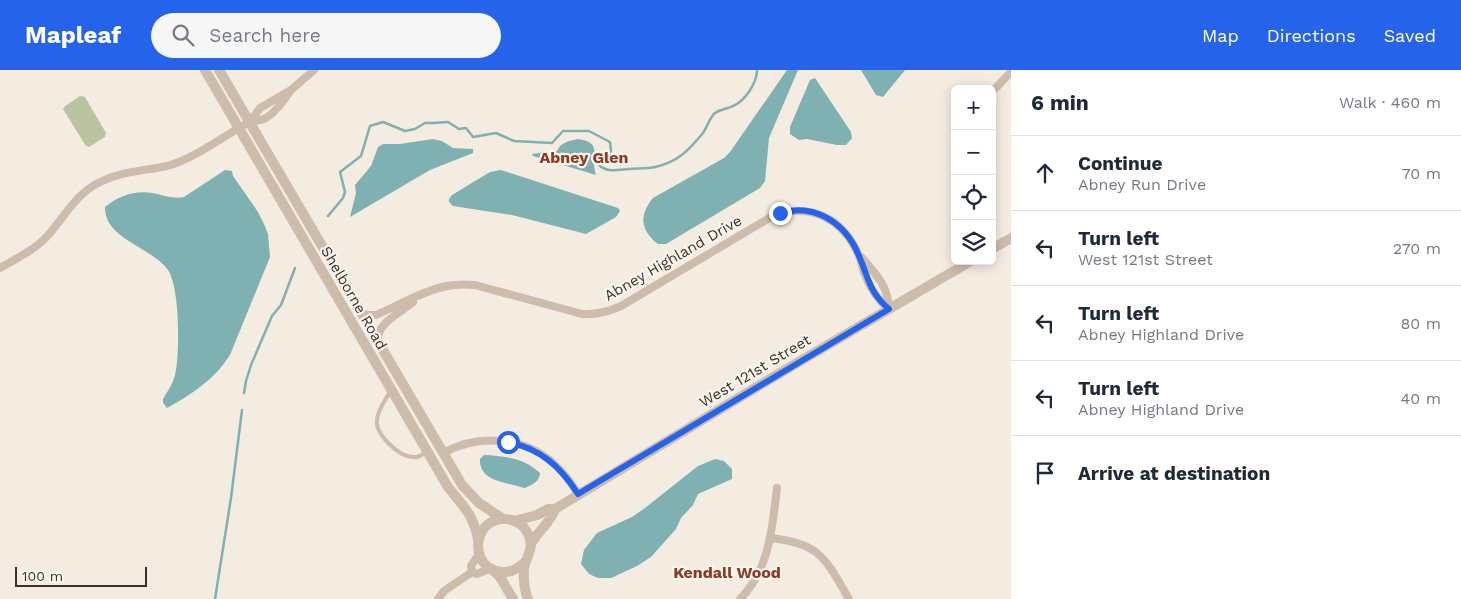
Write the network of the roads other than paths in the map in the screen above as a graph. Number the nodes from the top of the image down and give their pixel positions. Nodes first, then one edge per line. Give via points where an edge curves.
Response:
1 (205, 70) edge
2 (219, 70) edge
3 (314, 70) edge
4 (1011, 72) edge
5 (996, 88) edge
6 (244, 126) junction
7 (1011, 238) edge
8 (996, 247) edge
9 (964, 265) edge
10 (0, 268) edge
11 (422, 295) junction
12 (889, 309) junction
13 (360, 311) junction
14 (377, 342) junction
15 (391, 390) junction
16 (427, 451) junction
17 (443, 453) junction
18 (777, 488) dead end
19 (578, 494) junction
20 (555, 509) junction
21 (502, 519) junction
22 (514, 521) junction
23 (770, 538) junction
24 (478, 539) junction
25 (531, 544) junction
26 (479, 554) junction
27 (525, 562) junction
28 (493, 569) junction
29 (472, 572) junction
30 (438, 599) edge
31 (513, 599) edge
32 (528, 599) edge
33 (740, 599) edge
34 (849, 599) edge

1 - 6 street, Shelborne Road
2 - 6 street, Shelborne Road
3 - 6 street via 291,90 260,108
4 - 5 street
6 - 10 street via 179,162 124,172 92,186 42,240
6 - 13 street, Shelborne Road
6 - 15 street, Shelborne Road
7 - 8 street
9 - 12 street, West 121st Street
11 - 12 street, Abney Highland Drive via 444,286 475,285 582,314 609,312 771,217 788,211 813,211 847,235 878,300
11 - 13 street, Abney Highland Drive via 376,315
11 - 14 street, Abney Highland Drive via 385,323
12 - 19 street, West 121st Street
13 - 14 street, Shelborne Road
14 - 17 street, Shelborne Road
15 - 16 street, Shelborne Road
15 - 16 lane via 377,418 381,433 393,447 410,457 416,458
16 - 24 street, Shelborne Road via 448,487 472,517
17 - 19 street via 460,444 478,440 516,444 553,462
17 - 21 street, Shelborne Road via 468,492
18 - 23 street
19 - 20 street, West 121st Street
20 - 22 street, West 121st Street
20 - 25 street, West 121st Street via 553,517
21 - 22 street
21 - 24 street via 488,524
22 - 25 street via 527,531
23 - 33 street via 756,579
23 - 34 street via 802,544 816,552 830,567
24 - 26 street
25 - 27 street
26 - 28 street
26 - 29 street via 471,566
27 - 28 street via 512,571
27 - 32 street via 524,585
28 - 29 street via 477,574
28 - 31 street
29 - 30 street via 444,591

